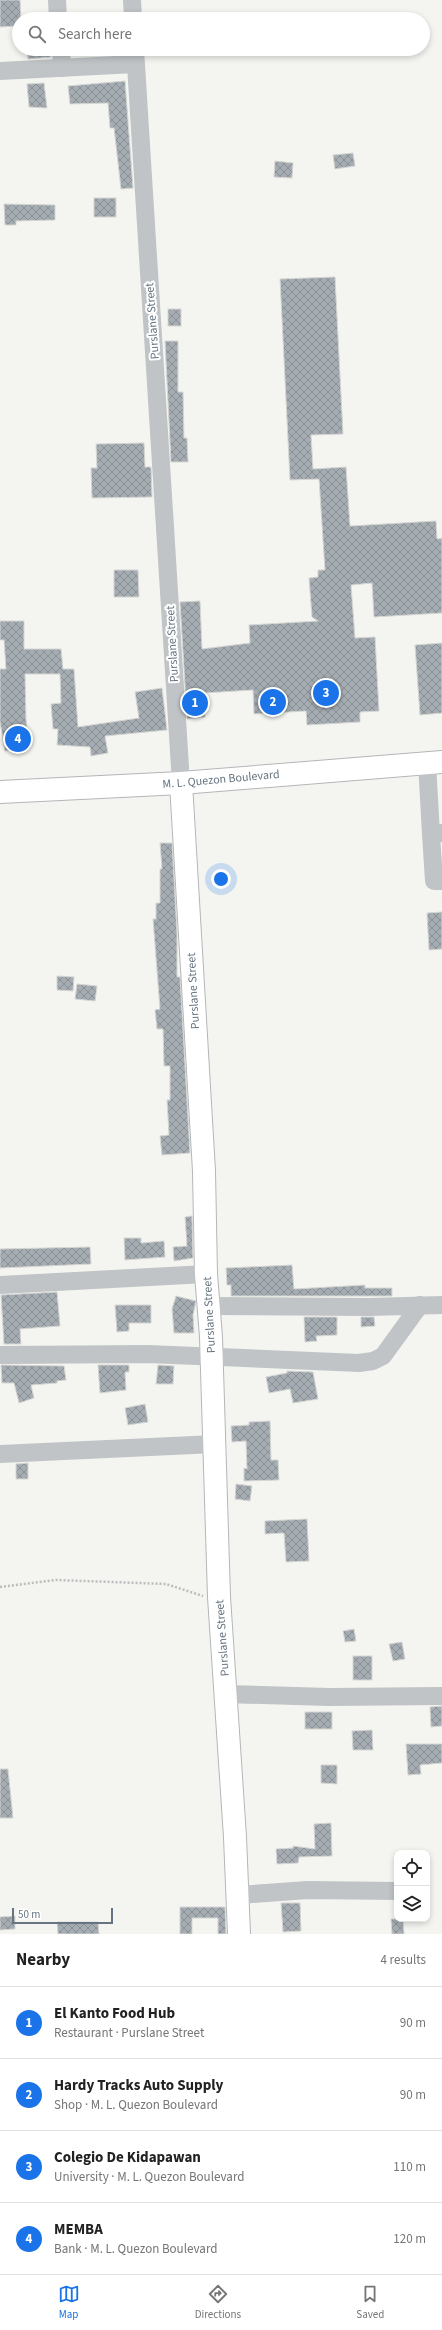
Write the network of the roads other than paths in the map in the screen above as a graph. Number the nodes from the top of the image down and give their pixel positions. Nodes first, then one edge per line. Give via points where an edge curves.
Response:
1 (57, 0) edge
2 (132, 0) edge
3 (58, 12) edge
4 (133, 12) edge
5 (61, 56) edge
6 (135, 56) edge
7 (62, 68) junction
8 (0, 71) edge
9 (434, 762) edge
10 (181, 783) junction
11 (0, 792) edge
12 (437, 834) edge
13 (442, 881) edge
14 (206, 1274) junction
15 (0, 1285) edge
16 (442, 1305) edge
17 (210, 1306) junction
18 (420, 1306) junction
19 (0, 1355) edge
20 (211, 1357) junction
21 (215, 1444) junction
22 (0, 1454) edge
23 (226, 1694) junction
24 (442, 1696) edge
25 (394, 1891) edge
26 (238, 1895) junction
27 (239, 1934) edge

1 - 3 street
2 - 4 street
5 - 7 street
6 - 7 street
6 - 10 street, Purslane Street
7 - 8 street
9 - 10 main road, M. L. Quezon Boulevard
9 - 12 street
10 - 11 main road, M. L. Quezon Boulevard
10 - 14 main road, Purslane Street via 204,1171
12 - 13 street via 434,881
14 - 15 street
14 - 17 main road, Purslane Street
16 - 18 street
17 - 18 street
17 - 20 main road, Purslane Street
18 - 20 street via 391,1348 373,1361 358,1364
19 - 20 street via 81,1353
20 - 21 main road, Purslane Street
21 - 22 street
21 - 23 main road, Purslane Street via 219,1597
23 - 24 street via 329,1697
23 - 26 main road, Purslane Street
25 - 26 street via 308,1890
26 - 27 main road, Purslane Street

